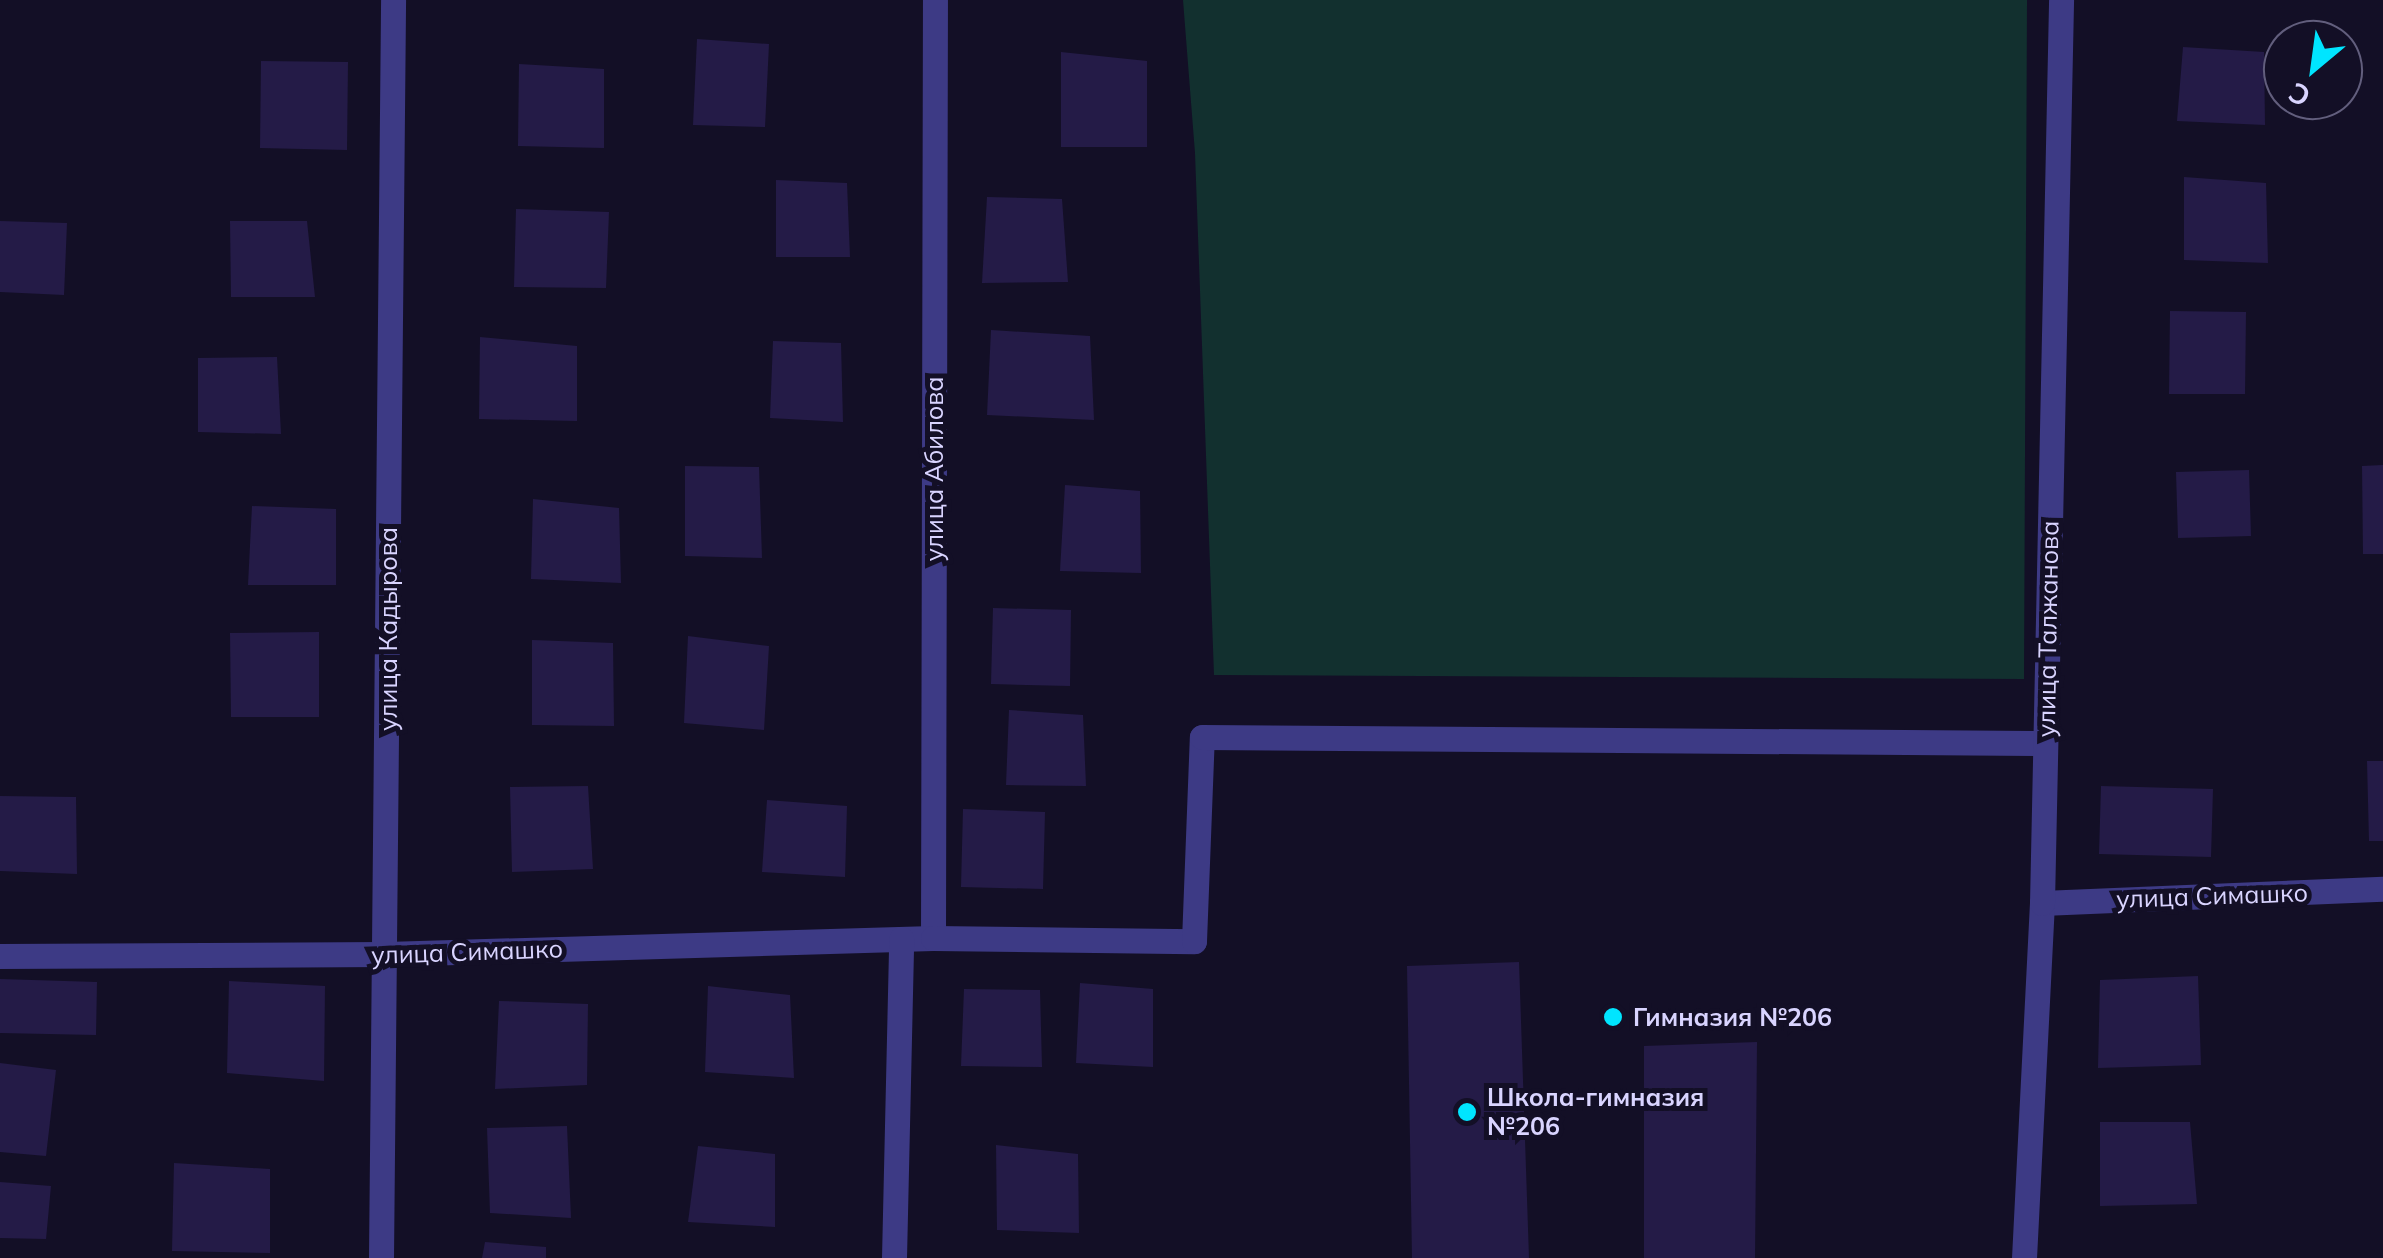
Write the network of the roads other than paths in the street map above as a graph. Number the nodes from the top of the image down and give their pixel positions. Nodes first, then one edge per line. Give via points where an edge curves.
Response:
1 (392, 0) edge
2 (935, 0) edge
3 (2061, 0) edge
4 (2045, 743) junction
5 (2383, 889) edge
6 (2042, 903) junction
7 (933, 938) junction
8 (901, 939) junction
9 (386, 954) junction
10 (0, 956) edge
11 (380, 1258) edge
12 (894, 1258) edge
13 (2024, 1258) edge

1 - 9 street, улица Кадырова
2 - 7 street, улица Абилова
3 - 4 street, улица Талжанова
4 - 6 street, улица Талжанова
4 - 7 street, улица Симашко via 1202,738 1194,941
5 - 6 street, улица Симашко
6 - 13 street, улица Талжанова
7 - 8 street, улица Симашко
8 - 9 street, улица Симашко
8 - 12 street
9 - 10 street, улица Симашко
9 - 11 street, улица Кадырова

